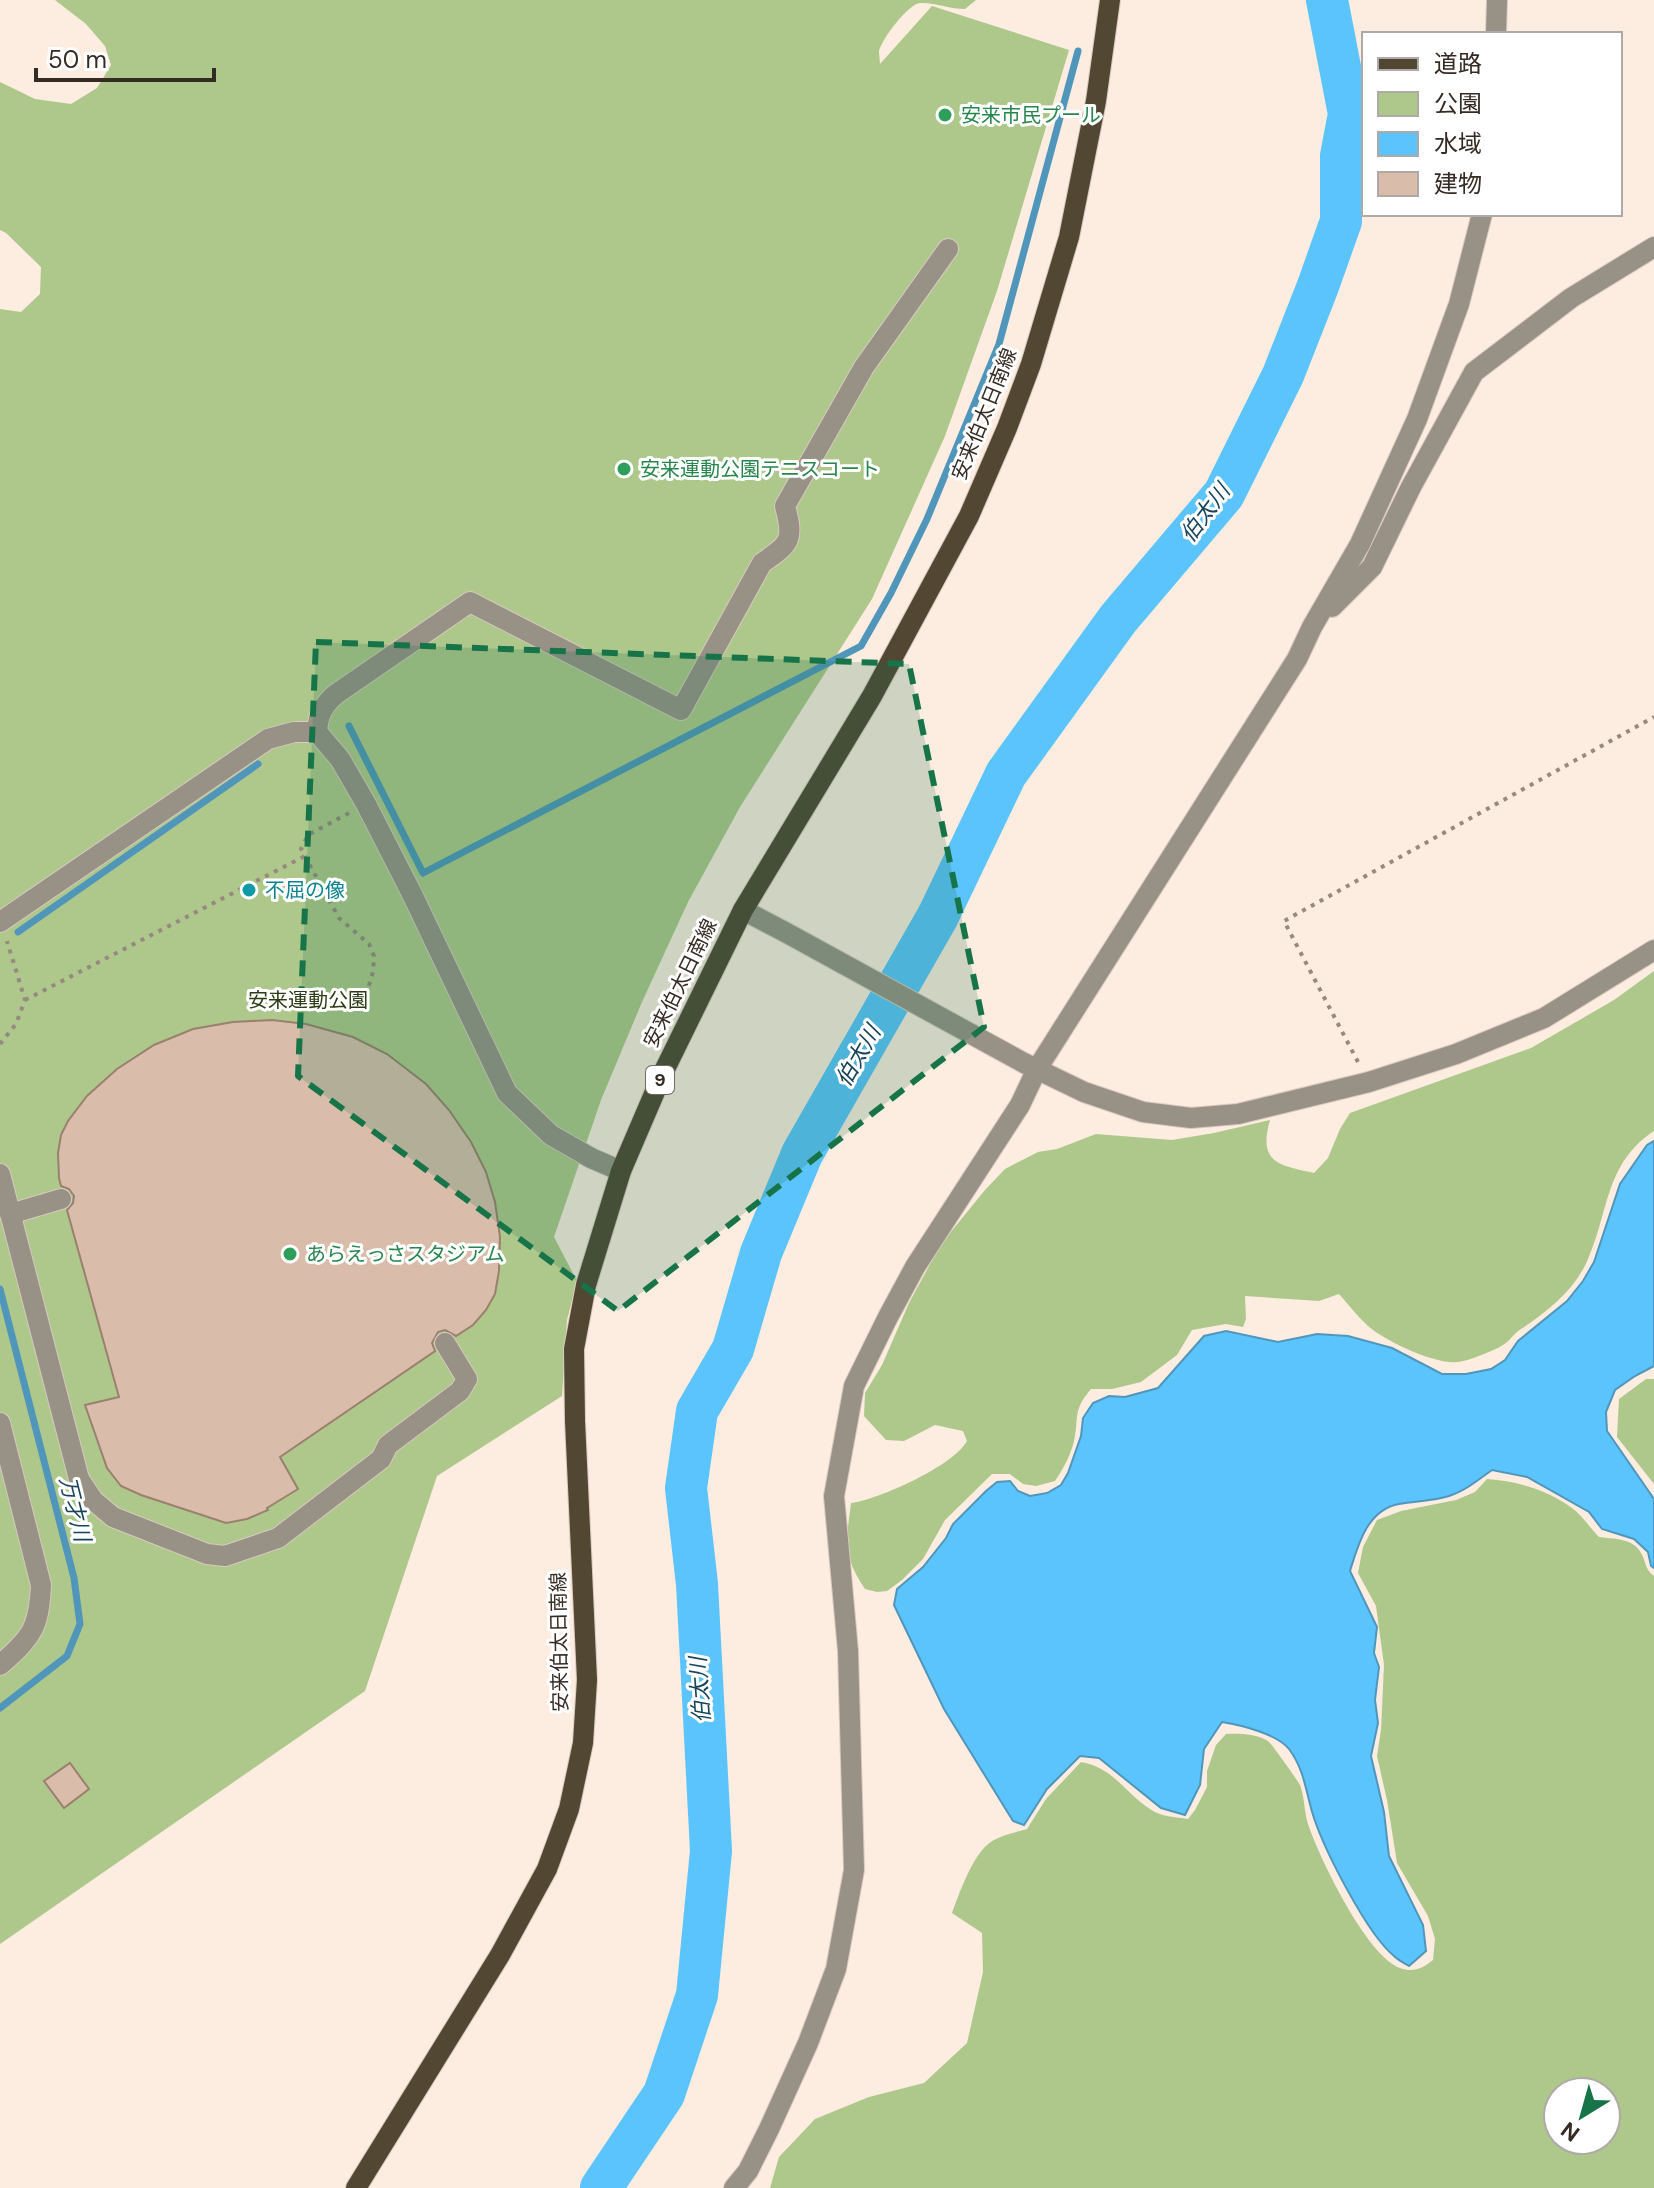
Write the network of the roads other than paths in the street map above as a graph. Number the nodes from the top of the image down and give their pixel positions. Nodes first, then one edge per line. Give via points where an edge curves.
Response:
1 (1110, 0) edge
2 (1497, 0) edge
3 (1496, 32) edge
4 (1481, 216) edge
5 (1654, 247) edge
6 (948, 249) dead end
7 (1312, 627) junction
8 (317, 732) junction
9 (743, 910) junction
10 (0, 922) edge
11 (1654, 950) edge
12 (1031, 1066) junction
13 (621, 1171) junction
14 (0, 1174) edge
15 (61, 1199) dead end
16 (10, 1214) junction
17 (445, 1343) dead end
18 (0, 1423) edge
19 (0, 1665) edge
20 (356, 2188) edge
21 (734, 2188) edge

1 - 9 main road, 安来伯太日南線 / 9 via 1069,237 1007,428 969,516 872,696
2 - 3 street
4 - 7 street via 1459,304 1417,419 1360,544
5 - 7 street via 1571,298 1474,372 1372,567
6 - 8 street via 864,367 785,506 791,529 785,547 762,563 681,710 470,602 336,694 324,705
7 - 12 street via 1288,673
8 - 10 street via 268,739
8 - 13 street via 366,804 507,1093 551,1135
9 - 12 street
9 - 13 main road, 安来伯太日南線 / 9
11 - 12 street via 1544,1018 1456,1054 1238,1114 1191,1118 1143,1112
12 - 21 street via 1020,1105 915,1267 854,1386 834,1496 848,1651 854,1870 836,1969 769,2129
13 - 20 main road, 安来伯太日南線 / 9 via 586,1285 574,1349 587,1680 583,1743 569,1809 547,1869 500,1955
14 - 16 street
15 - 16 street
16 - 17 street via 79,1479 113,1517 207,1554 225,1556 278,1538 460,1391 467,1379
18 - 19 street via 41,1585 34,1628

